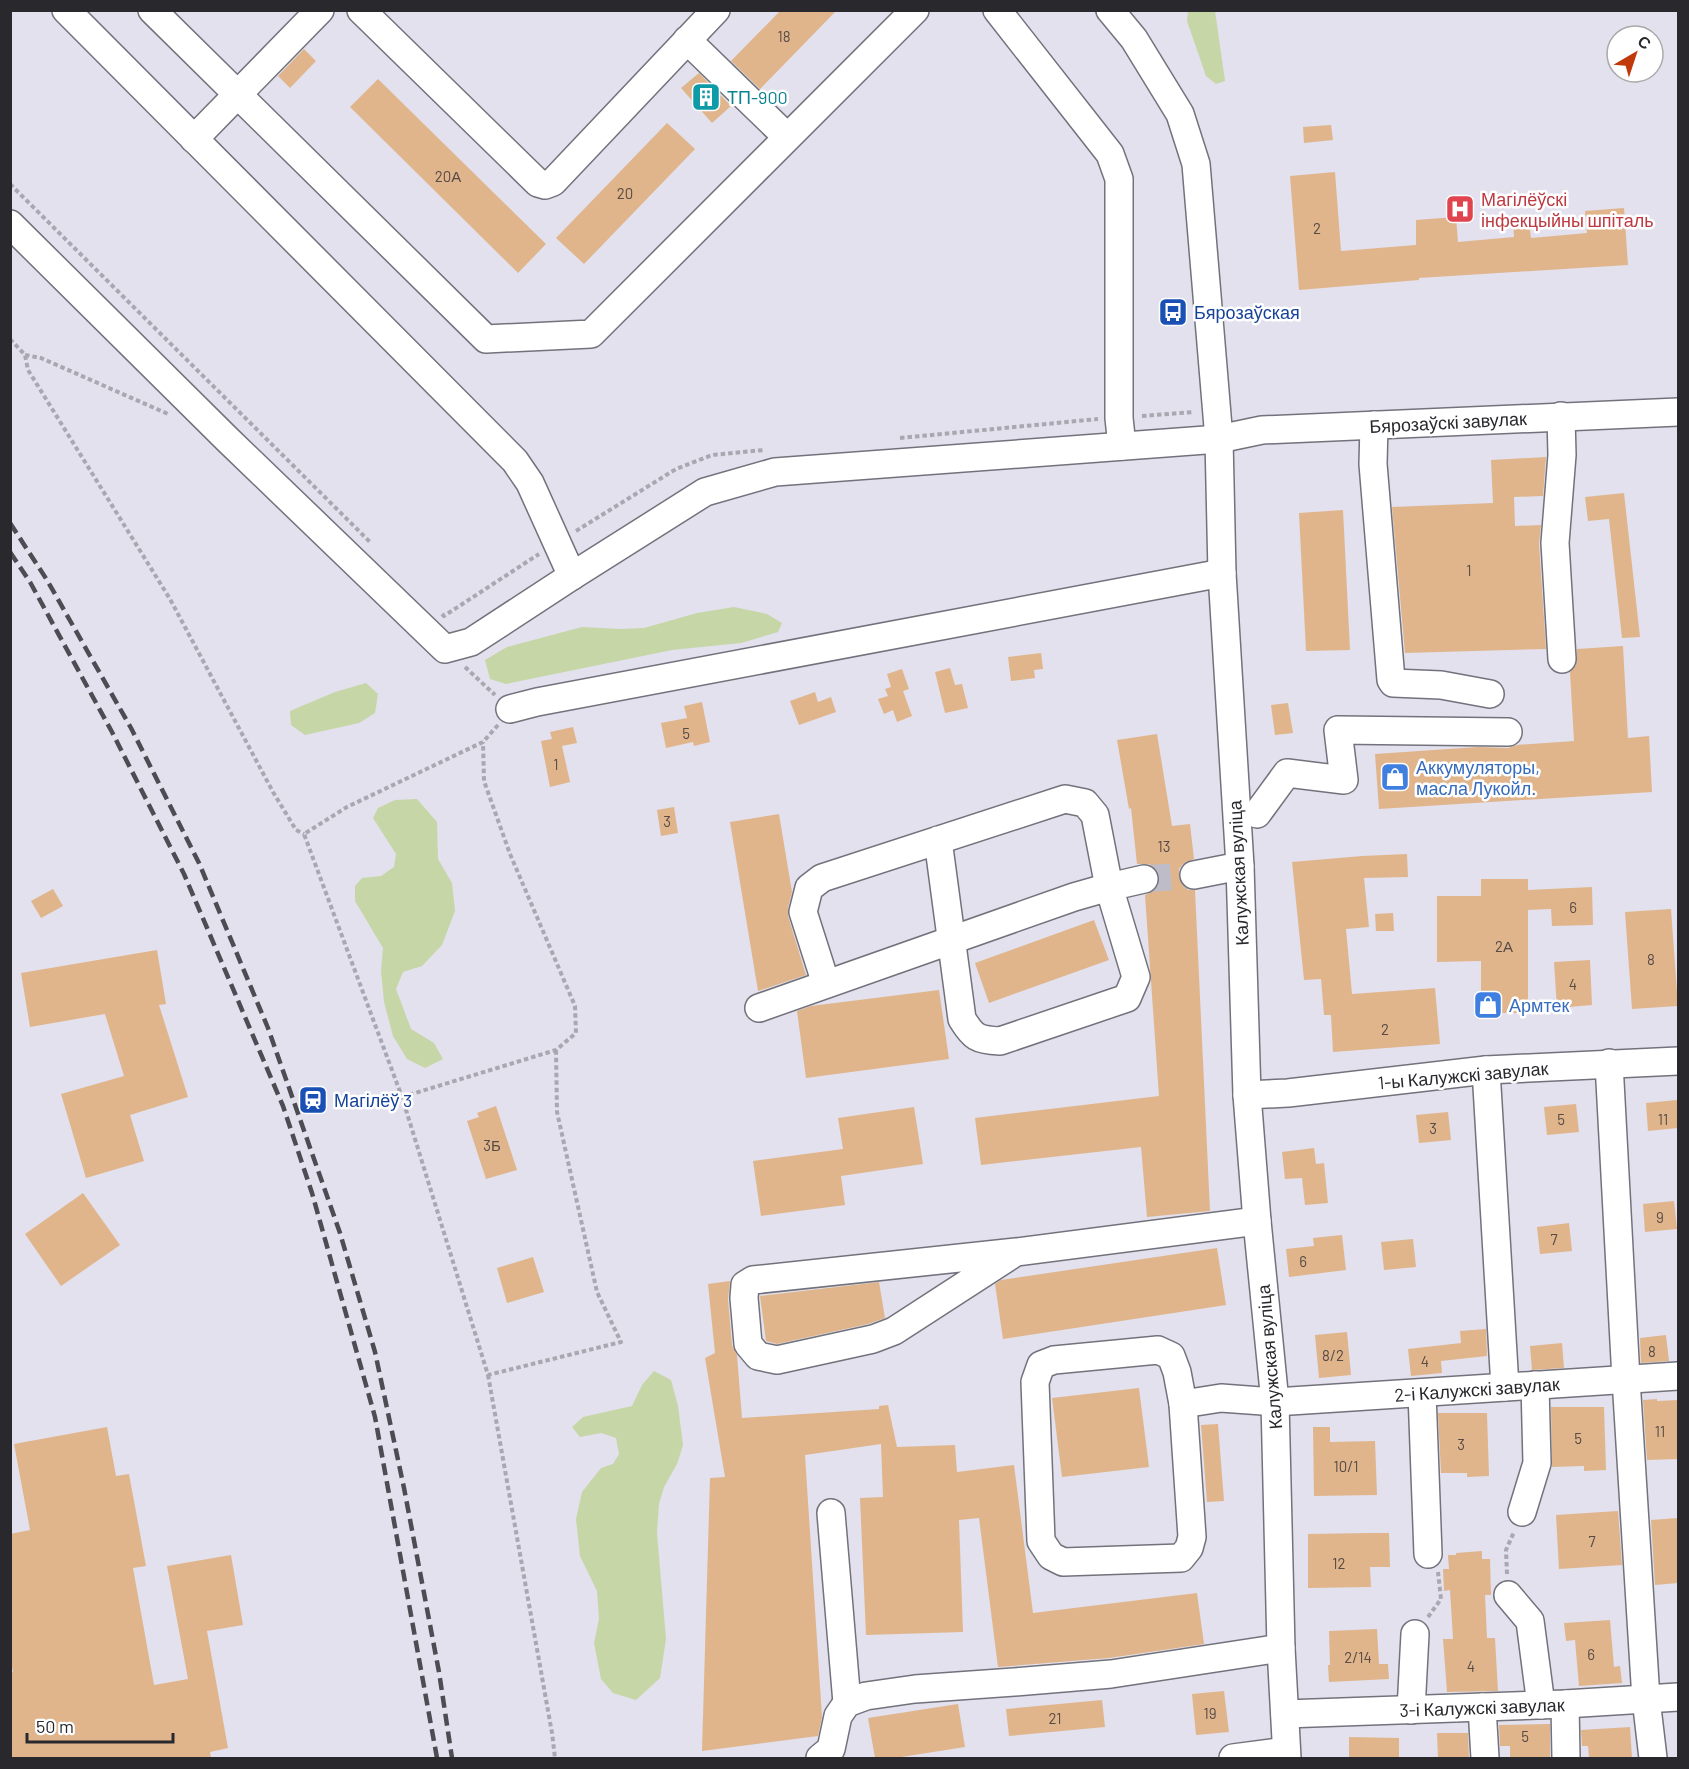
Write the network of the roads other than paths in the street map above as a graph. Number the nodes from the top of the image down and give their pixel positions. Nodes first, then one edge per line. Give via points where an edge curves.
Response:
1 (66, 10) edge
2 (153, 10) edge
3 (320, 10) edge
4 (361, 10) edge
5 (716, 10) edge
6 (915, 10) edge
7 (997, 10) edge
8 (1110, 10) edge
9 (687, 40) junction
10 (238, 94) junction
11 (787, 137) junction
12 (194, 139) junction
13 (10, 224) edge
14 (1678, 412) edge
15 (1561, 417) junction
16 (1374, 425) junction
17 (1218, 439) junction
18 (1122, 446) junction
19 (1222, 573) junction
20 (572, 576) junction
21 (1562, 659) dead end
22 (1490, 694) dead end
23 (510, 709) road end
24 (1508, 732) dead end
25 (1257, 814) dead end
26 (938, 840) junction
27 (1240, 866) junction
28 (1194, 875) tunnel mouth
29 (1144, 879) tunnel mouth
30 (1109, 887) junction
31 (951, 940) junction
32 (826, 984) junction
33 (759, 1008) dead end
34 (1678, 1060) edge
35 (1609, 1063) junction
36 (1485, 1070) junction
37 (1247, 1095) junction
38 (1257, 1221) junction
39 (1016, 1252) junction
40 (1678, 1376) edge
41 (1626, 1379) junction
42 (1535, 1385) junction
43 (1505, 1387) junction
44 (1422, 1393) junction
45 (1275, 1402) junction
46 (1183, 1404) junction
47 (1522, 1512) road end
48 (831, 1514) dead end
49 (1428, 1554) road end
50 (1508, 1595) road end
51 (1415, 1634) road end
52 (1281, 1648) junction
53 (1678, 1697) edge
54 (1646, 1699) junction
55 (847, 1703) junction
56 (1553, 1705) junction
57 (1482, 1707) junction
58 (1411, 1710) junction
59 (1285, 1714) junction
60 (1286, 1755) edge
61 (820, 1758) edge
62 (1233, 1758) edge
63 (1485, 1758) edge
64 (1566, 1758) edge
65 (1653, 1758) edge

1 - 12 street
2 - 10 street
3 - 10 street
4 - 9 street via 538,183 545,185 553,182
5 - 9 street
6 - 11 street
7 - 18 street via 1110,154 1119,179
8 - 17 street, Калужская вуліца via 1134,39 1180,114 1196,164
9 - 11 street
10 - 11 street via 486,339 591,334
10 - 12 street
12 - 20 street via 515,461 530,483
13 - 20 street, Бярозаўскі завулак via 445,649 471,642
14 - 15 street, Бярозаўскі завулак
15 - 16 street, Бярозаўскі завулак
15 - 21 street via 1555,543
16 - 17 street, Бярозаўскі завулак via 1262,430
16 - 22 street via 1373,465 1391,680
17 - 18 street, Бярозаўскі завулак
17 - 19 street, Калужская вуліца
18 - 20 street, Бярозаўскі завулак via 776,472 705,492
19 - 23 street
19 - 27 street, Калужская вуліца
24 - 25 street via 1338,730 1344,780 1287,773
26 - 30 street via 1065,799 1085,803 1095,815
26 - 31 street
26 - 32 street via 822,878 808,888 803,912
27 - 28 street
27 - 37 street, Калужская вуліца
29 - 30 street
30 - 31 street
30 - 31 street via 1136,977 1127,998 1021,1034 986,1041 970,1034 962,1018
31 - 32 street
32 - 33 street
34 - 35 street, 1-ы Калужскі завулак
35 - 36 street, 1-ы Калужскі завулак
35 - 41 street
36 - 37 street, 1-ы Калужскі завулак
36 - 43 street
37 - 38 street, Калужская вуліца
38 - 39 street
38 - 45 street, Калужская вуліца
39 - 39 street via 753,1280 746,1285 744,1298 748,1344 758,1356 777,1360 873,1339 894,1331
40 - 41 street, 2-і Калужскі завулак
41 - 42 street, 2-і Калужскі завулак
41 - 54 street
42 - 43 street, 2-і Калужскі завулак
42 - 47 street via 1537,1463
43 - 44 street, 2-і Калужскі завулак
44 - 45 street, 2-і Калужскі завулак
44 - 49 street
45 - 46 street, 2-і Калужскі завулак via 1221,1398
45 - 52 street, Калужская вуліца
46 - 46 street via 1171,1356 1158,1350 1054,1360 1041,1365 1035,1382 1041,1542 1051,1556 1063,1562 1181,1558 1192,1537
48 - 55 street
50 - 56 street via 1530,1621
51 - 58 street
52 - 55 street via 1111,1674 915,1689 866,1696
52 - 59 street, Калужская вуліца
53 - 54 street, 3-і Калужскі завулак
54 - 56 street, 3-і Калужскі завулак
54 - 65 street
55 - 61 street via 838,1716 831,1749
56 - 57 street, 3-і Калужскі завулак
56 - 64 street
57 - 58 street, 3-і Калужскі завулак
57 - 63 street
58 - 59 street, 3-і Калужскі завулак
59 - 60 street, Калужская вуліца
60 - 62 street

